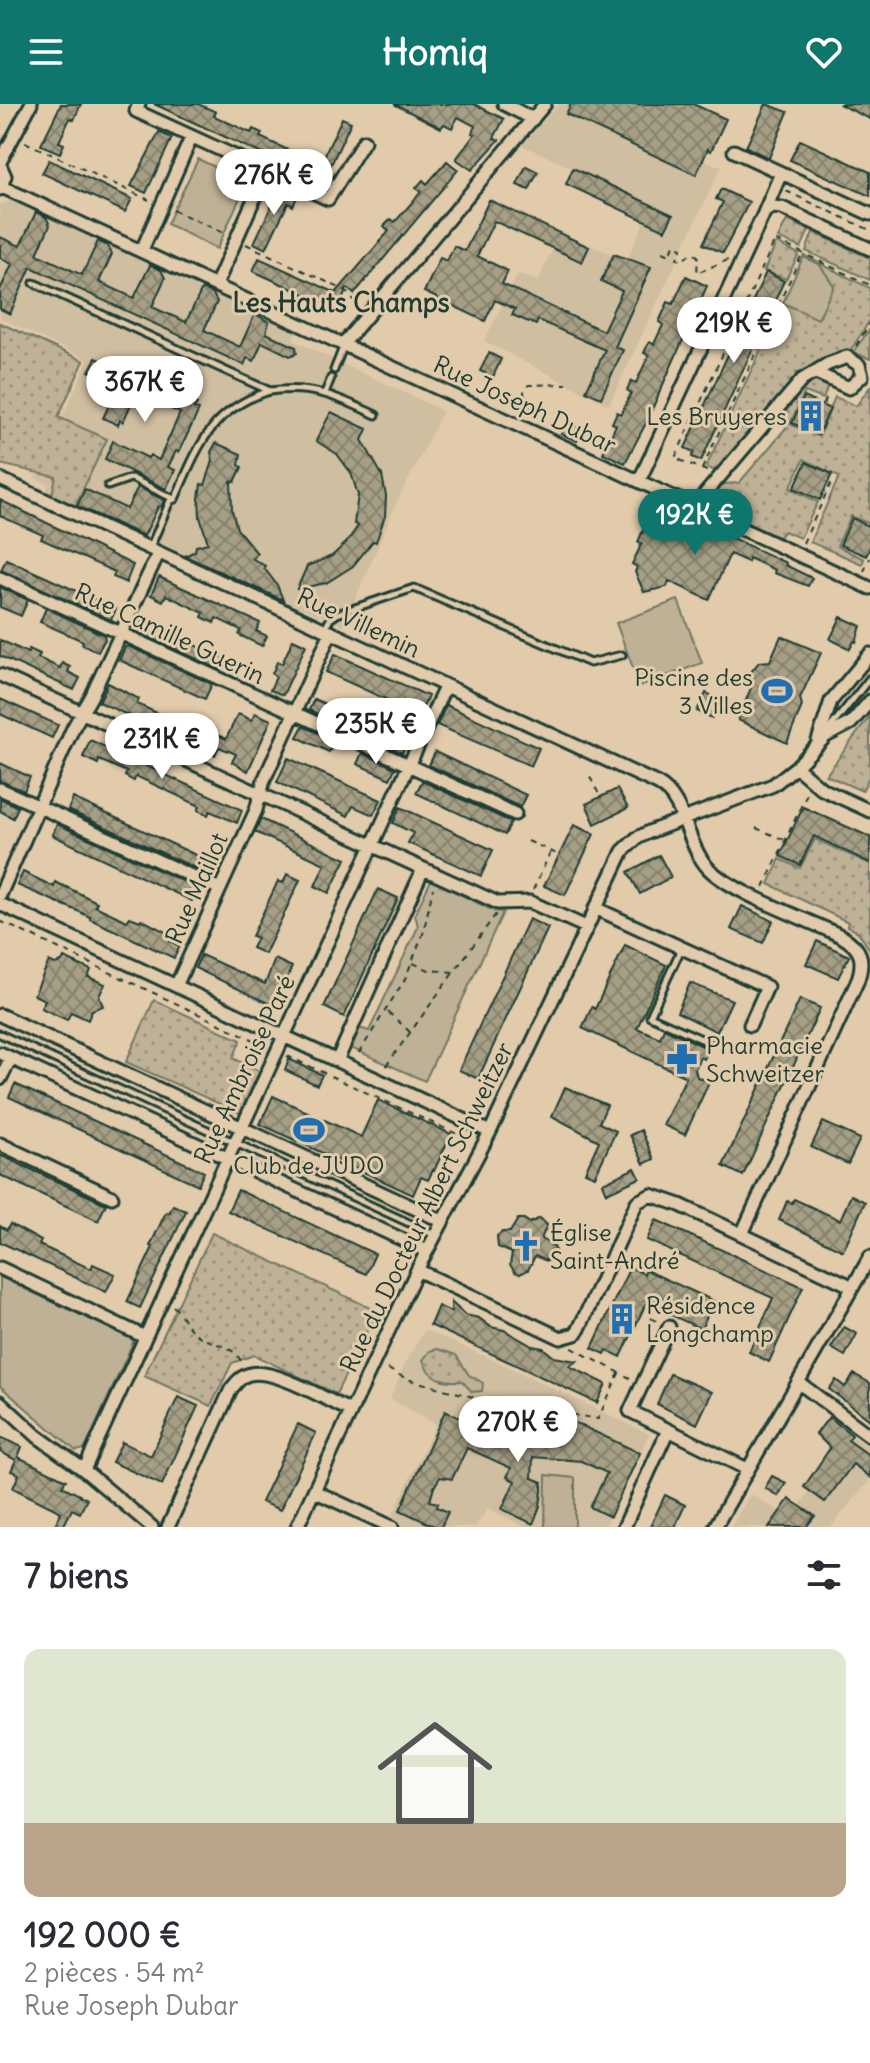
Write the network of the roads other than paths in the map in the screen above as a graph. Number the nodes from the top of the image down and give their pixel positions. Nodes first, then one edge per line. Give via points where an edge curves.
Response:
1 (31, 104) edge
2 (139, 104) edge
3 (504, 104) edge
4 (545, 104) edge
5 (533, 119) junction
6 (191, 138) junction
7 (364, 141) dead end
8 (734, 151) dead end
9 (2, 160) edge
10 (266, 172) junction
11 (781, 173) junction
12 (1, 188) edge
13 (767, 211) junction
14 (870, 214) edge
15 (870, 249) edge
16 (142, 250) junction
17 (34, 283) dead end
18 (216, 285) junction
19 (344, 343) junction
20 (334, 370) dead end
21 (816, 373) junction
22 (331, 378) dead end
23 (270, 391) junction
24 (325, 393) junction
25 (376, 415) dead end
26 (0, 479) edge
27 (639, 481) junction
28 (108, 486) dead end
29 (175, 499) junction
30 (693, 508) junction
31 (154, 552) junction
32 (0, 578) edge
33 (864, 585) edge
34 (328, 631) junction
35 (119, 635) junction
36 (870, 654) edge
37 (622, 655) dead end
38 (0, 675) edge
39 (870, 678) edge
40 (445, 687) junction
41 (870, 701) edge
42 (82, 713) junction
43 (294, 714) junction
44 (817, 744) junction
45 (409, 766) junction
46 (796, 767) junction
47 (0, 789) edge
48 (259, 794) junction
49 (39, 807) junction
50 (870, 811) edge
51 (515, 814) dead end
52 (682, 820) junction
53 (372, 846) junction
54 (422, 873) junction
55 (220, 889) junction
56 (0, 895) edge
57 (0, 904) edge
58 (595, 908) junction
59 (586, 927) junction
60 (681, 948) junction
61 (176, 986) junction
62 (0, 1015) edge
63 (750, 1025) dead end
64 (0, 1034) edge
65 (284, 1036) junction
66 (708, 1042) dead end
67 (5, 1055) edge
68 (337, 1061) junction
69 (0, 1079) edge
70 (242, 1127) junction
71 (490, 1132) junction
72 (234, 1142) junction
73 (0, 1144) edge
74 (227, 1158) junction
75 (112, 1197) dead end
76 (442, 1221) junction
77 (742, 1234) junction
78 (435, 1236) junction
79 (427, 1251) junction
80 (870, 1257) edge
81 (0, 1268) edge
82 (417, 1270) junction
83 (853, 1287) junction
84 (669, 1327) road end
85 (145, 1337) junction
86 (798, 1382) junction
87 (0, 1402) edge
88 (351, 1411) junction
89 (668, 1430) junction
90 (870, 1436) edge
91 (747, 1469) junction
92 (84, 1470) junction
93 (314, 1491) junction
94 (152, 1527) edge
95 (168, 1527) edge
96 (297, 1527) edge
97 (392, 1527) edge
98 (624, 1527) edge
99 (715, 1527) edge

1 - 9 street
2 - 6 street via 136,111
3 - 5 street
4 - 5 street
5 - 19 street
6 - 10 street
6 - 16 street
7 - 10 street via 328,199
8 - 11 street
9 - 12 street
10 - 18 street
11 - 13 street
11 - 14 street
12 - 16 street, Rue Joseph Dubar
13 - 15 street via 782,208
13 - 27 street
16 - 18 street, Rue Joseph Dubar
17 - 23 lane
18 - 19 street, Rue Joseph Dubar
19 - 20 lane
19 - 27 street, Rue Joseph Dubar
21 - 21 street via 850,357 862,376 849,388
21 - 30 street via 799,384
22 - 24 lane
23 - 24 lane
23 - 29 lane via 235,405 213,424
24 - 25 lane
26 - 31 street, Rue Villemin
27 - 30 street, Rue Joseph Dubar
28 - 29 lane via 131,478
29 - 31 lane
30 - 33 street, Rue Joseph Dubar
31 - 34 street, Rue Villemin
31 - 35 street
32 - 35 street, Rue Camille Guerin
34 - 37 lane via 337,614 414,588 590,663
34 - 40 street, Rue Villemin
34 - 43 street, Rue Maillot
35 - 42 street
35 - 43 street, Rue Camille Guerin
36 - 44 street via 831,701
38 - 42 street
39 - 44 lane
40 - 45 street, Rue Ambroise Paré
40 - 52 street, Rue Villemin via 663,786
41 - 44 street via 851,723
42 - 48 street
42 - 49 street
43 - 45 street, Rue Camille Guerin
43 - 48 street, Rue Maillot
44 - 46 street, Rue du Docteur Albert Schweitzer
45 - 51 street, Rue Camille Guerin
45 - 53 street, Rue Ambroise Paré
46 - 50 street via 813,783
46 - 52 street, Rue du Docteur Albert Schweitzer via 761,791
47 - 49 street
48 - 53 street
48 - 55 street, Rue Maillot
49 - 55 street
49 - 56 street
52 - 58 street, Rue du Docteur Albert Schweitzer via 630,844
52 - 77 street, Rue Villemin via 706,866 724,882 827,929 858,948 862,958 862,970
53 - 54 street
53 - 65 street, Rue Ambroise Paré
54 - 59 street via 498,903 528,902
54 - 68 street
55 - 61 street, Rue Maillot
57 - 61 street
58 - 59 street, Rue du Docteur Albert Schweitzer
58 - 60 street
59 - 71 street, Rue du Docteur Albert Schweitzer
60 - 63 street via 767,987
60 - 66 lane via 650,1016
61 - 65 street
62 - 70 street
64 - 72 lane
65 - 68 street
65 - 70 street, Rue Ambroise Paré
67 - 69 street
67 - 74 street
68 - 71 street
70 - 72 street, Rue Ambroise Paré
70 - 76 street
71 - 76 street, Rue du Docteur Albert Schweitzer
72 - 74 street, Rue Ambroise Paré
72 - 78 lane
73 - 75 street
74 - 79 street
74 - 85 street, Rue Ambroise Paré
76 - 78 street, Rue du Docteur Albert Schweitzer
77 - 82 street via 651,1195 637,1202 579,1329 561,1338
77 - 83 street
78 - 79 street, Rue du Docteur Albert Schweitzer
79 - 82 street, Rue du Docteur Albert Schweitzer
80 - 83 street
81 - 85 street
82 - 88 street, Rue du Docteur Albert Schweitzer
83 - 86 street
84 - 89 street via 630,1411
85 - 92 street, Rue Ambroise Paré
86 - 90 street
86 - 91 street
87 - 92 street
88 - 93 street, Rue du Docteur Albert Schweitzer
88 - 95 street via 269,1374 238,1379
89 - 91 street
89 - 98 street
91 - 99 street
92 - 94 street
93 - 96 street, Rue du Docteur Albert Schweitzer
93 - 97 street

